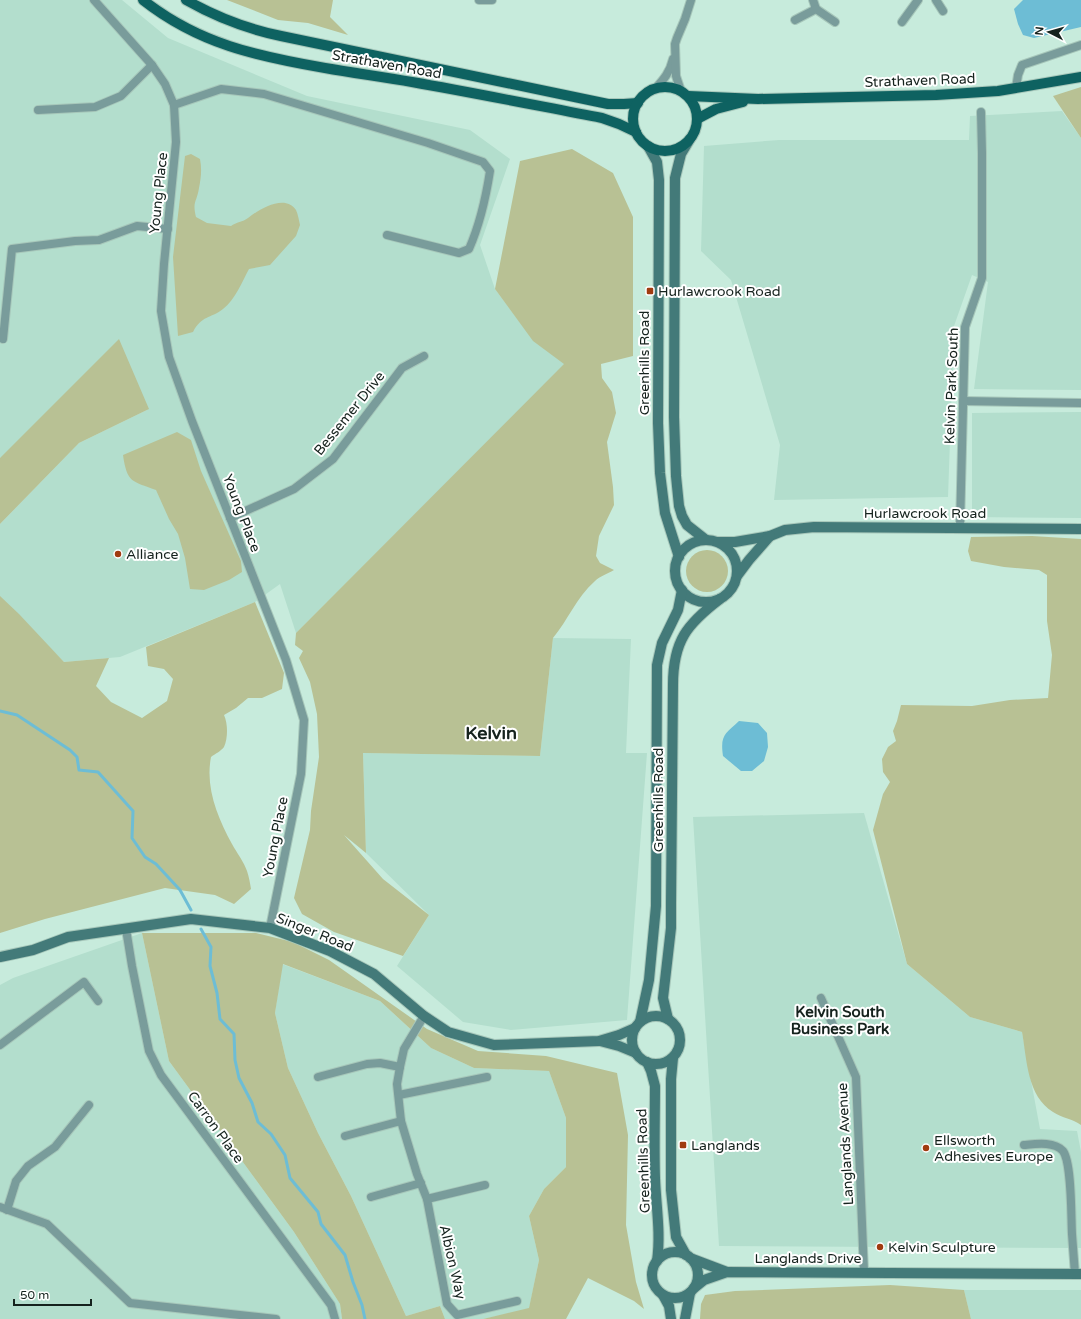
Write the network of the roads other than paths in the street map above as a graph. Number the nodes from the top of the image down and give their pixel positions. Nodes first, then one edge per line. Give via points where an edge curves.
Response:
1 (94, 0) edge
2 (143, 0) edge
3 (186, 0) edge
4 (479, 0) edge
5 (492, 0) edge
6 (691, 0) edge
7 (813, 0) edge
8 (918, 0) edge
9 (936, 0) edge
10 (816, 9) junction
11 (943, 11) dead end
12 (795, 20) dead end
13 (835, 22) dead end
14 (902, 22) dead end
15 (1081, 45) edge
16 (675, 51) junction
17 (152, 65) junction
18 (1081, 77) edge
19 (656, 88) junction
20 (1016, 88) junction
21 (685, 94) junction
22 (758, 99) junction
23 (638, 103) junction
24 (174, 104) junction
25 (38, 110) dead end
26 (980, 112) dead end
27 (697, 119) junction
28 (636, 132) junction
29 (690, 139) junction
30 (648, 146) junction
31 (168, 229) junction
32 (387, 235) dead end
33 (3, 339) dead end
34 (424, 356) dead end
35 (963, 401) junction
36 (1081, 403) edge
37 (230, 518) junction
38 (960, 527) junction
39 (1081, 529) edge
40 (770, 536) junction
41 (706, 540) junction
42 (718, 542) junction
43 (679, 557) junction
44 (737, 576) junction
45 (682, 590) junction
46 (720, 599) junction
47 (126, 928) junction
48 (270, 928) junction
49 (0, 957) edge
50 (821, 998) dead end
51 (98, 1001) dead end
52 (424, 1016) junction
53 (668, 1019) junction
54 (638, 1025) junction
55 (599, 1041) junction
56 (0, 1045) edge
57 (636, 1053) junction
58 (673, 1058) junction
59 (646, 1062) junction
60 (400, 1067) junction
61 (318, 1077) dead end
62 (487, 1077) dead end
63 (399, 1095) junction
64 (89, 1105) dead end
65 (401, 1121) junction
66 (345, 1136) dead end
67 (1024, 1145) dead end
68 (421, 1183) junction
69 (485, 1185) dead end
70 (371, 1197) dead end
71 (427, 1199) junction
72 (4, 1209) edge
73 (688, 1256) junction
74 (656, 1261) junction
75 (727, 1272) junction
76 (864, 1272) junction
77 (1078, 1274) edge
78 (692, 1290) junction
79 (663, 1295) junction
80 (517, 1301) dead end
81 (276, 1319) edge
82 (335, 1319) edge
83 (671, 1319) edge
84 (684, 1319) edge

1 - 17 street, Young Place
2 - 28 main road, Strathaven Road via 196,34 250,53 602,118
3 - 23 main road, Strathaven Road via 220,18 253,30 608,104
4 - 5 street
6 - 16 street
7 - 10 street
8 - 14 street
9 - 11 street
10 - 12 street
10 - 13 street
15 - 20 street via 1022,65
16 - 19 street via 666,78
16 - 21 street via 676,76
17 - 24 street, Young Place
17 - 25 street via 120,96 95,107
18 - 20 main road, Strathaven Road
19 - 21 main road via 673,88
19 - 23 main road via 645,94
20 - 22 main road, Strathaven Road via 936,95
21 - 22 main road, Strathaven Road
21 - 27 main road via 695,107
22 - 27 main road, Strathaven Road via 716,109
23 - 28 main road via 633,120
24 - 31 street, Young Place via 176,142
24 - 32 street via 221,89 264,94 483,162 490,171 487,192 469,249 459,253
26 - 35 street, Kelvin Park South via 982,278 965,327
27 - 29 main road
28 - 30 main road
29 - 30 main road via 681,147 670,150 658,150
29 - 41 street via 681,154 676,178 674,424 679,506 687,525
30 - 43 street, Greenhills Road via 657,162 659,180 660,473 665,513
31 - 33 street via 137,226 99,240 12,249
31 - 37 street, Young Place via 161,311 169,357
34 - 37 street, Bessemer Drive via 402,368 333,459 294,489
35 - 36 street
35 - 38 street, Kelvin Park South
37 - 48 street, Young Place via 286,660 304,720 301,774
38 - 39 street, Hurlawcrook Road
38 - 40 street, Hurlawcrook Road via 814,526 785,530
40 - 42 street, Hurlawcrook Road
40 - 44 street, Hurlawcrook Road
41 - 42 street
41 - 43 street via 690,545
42 - 44 street via 733,556
43 - 45 street via 675,572
44 - 46 street via 729,592
45 - 46 street via 700,601
45 - 54 street, Greenhills Road via 678,610 662,643 657,665 656,906 649,980
46 - 53 street, Greenhills Road via 701,614 687,630 674,660 671,909 663,998
47 - 48 street, Singer Road via 191,919
47 - 49 street, Singer Road via 68,937 33,950
47 - 82 street, Carron Place via 149,1051 161,1075 331,1305
48 - 52 street, Singer Road via 330,951 374,974
50 - 76 street, Langlands Avenue via 856,1077
51 - 56 street via 84,982
52 - 55 street, Singer Road via 448,1032 494,1045
52 - 60 street, Albion Way via 404,1050
53 - 54 street via 654,1016 646,1018
53 - 58 street via 674,1023 680,1034 680,1047
54 - 55 street, Singer Road via 620,1035
54 - 57 street via 632,1041
55 - 57 street, Singer Road
57 - 59 street
58 - 59 street via 660,1064
58 - 73 street, Greenhills Road via 672,1190 676,1236
59 - 74 street, Greenhills Road via 655,1086 655,1178 659,1228
60 - 61 street via 380,1063 367,1064
60 - 63 street, Albion Way via 397,1084
62 - 63 street
63 - 65 street, Albion Way
64 - 72 street via 55,1147 28,1166 16,1181
65 - 66 street
65 - 68 street, Albion Way
67 - 77 street via 1053,1146 1059,1148 1066,1157
68 - 70 street
68 - 71 street, Albion Way
69 - 71 street
71 - 80 street, Albion Way via 446,1304 457,1315
72 - 81 street via 47,1224 130,1303
73 - 74 street via 677,1252 669,1253
73 - 75 street, Langlands Drive
73 - 78 street via 695,1263 698,1275
74 - 79 street via 652,1275 653,1283
75 - 76 street, Langlands Drive
75 - 78 street, Langlands Drive via 704,1280
76 - 77 street, Langlands Drive
78 - 79 street via 677,1298
78 - 84 street
79 - 83 street via 669,1306

